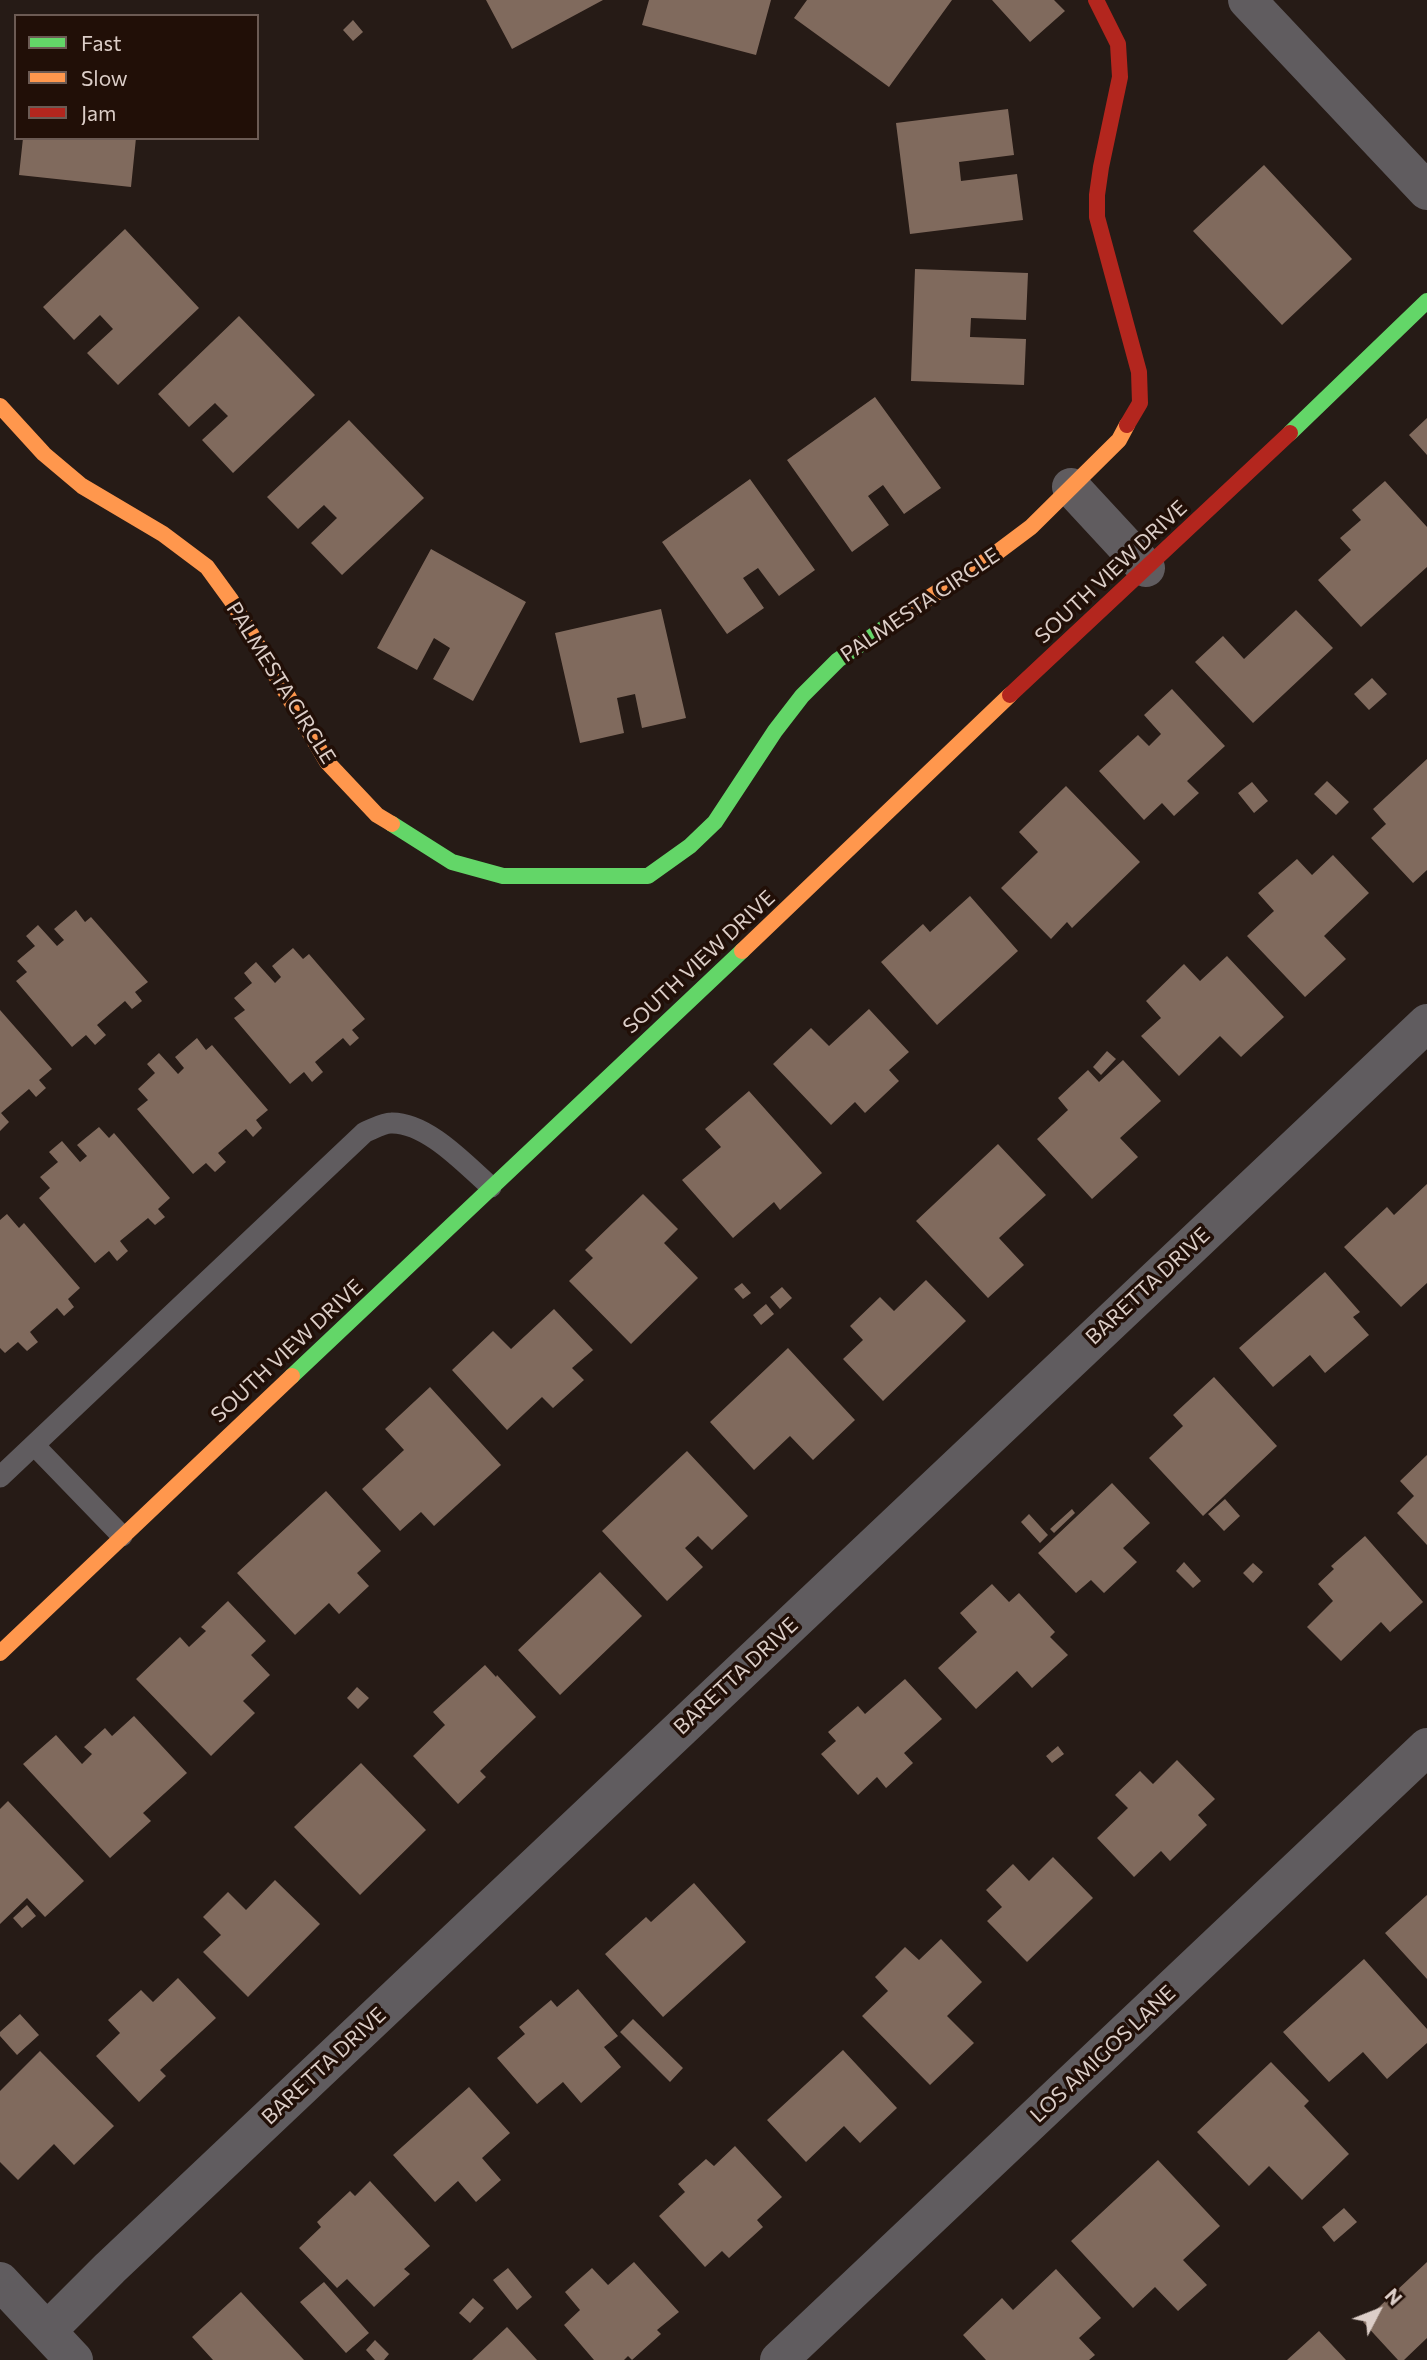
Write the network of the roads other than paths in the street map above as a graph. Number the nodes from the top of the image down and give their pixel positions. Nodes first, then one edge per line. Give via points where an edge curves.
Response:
1 (1096, 0) edge
2 (1247, 0) edge
3 (1421, 173) edge
4 (1427, 301) edge
5 (0, 406) edge
6 (1071, 487) junction
7 (1146, 568) junction
8 (1427, 1023) edge
9 (491, 1187) junction
10 (34, 1445) junction
11 (0, 1477) edge
12 (122, 1536) junction
13 (0, 1653) edge
14 (1427, 1747) edge
15 (0, 2281) edge
16 (47, 2331) junction
17 (74, 2360) edge
18 (779, 2360) edge

1 - 6 street, PALMESTA CIRCLE via 1118,44 1119,77 1101,167 1097,217 1139,372 1140,403 1119,440
2 - 3 street
4 - 7 street, SOUTH VIEW DRIVE
5 - 6 street, PALMESTA CIRCLE via 44,454 82,486 163,534 206,567 231,600 327,762 377,814 452,862 503,876 648,876 715,822 795,704 838,660 987,560 1031,527
6 - 7 street
7 - 9 street, SOUTH VIEW DRIVE
8 - 16 street, BARETTA DRIVE
9 - 10 lane via 412,1125 389,1123 365,1132
9 - 12 street, SOUTH VIEW DRIVE
10 - 11 lane
10 - 12 lane
12 - 13 street, SOUTH VIEW DRIVE
14 - 18 street, LOS AMIGOS LANE
15 - 16 street
16 - 17 street

